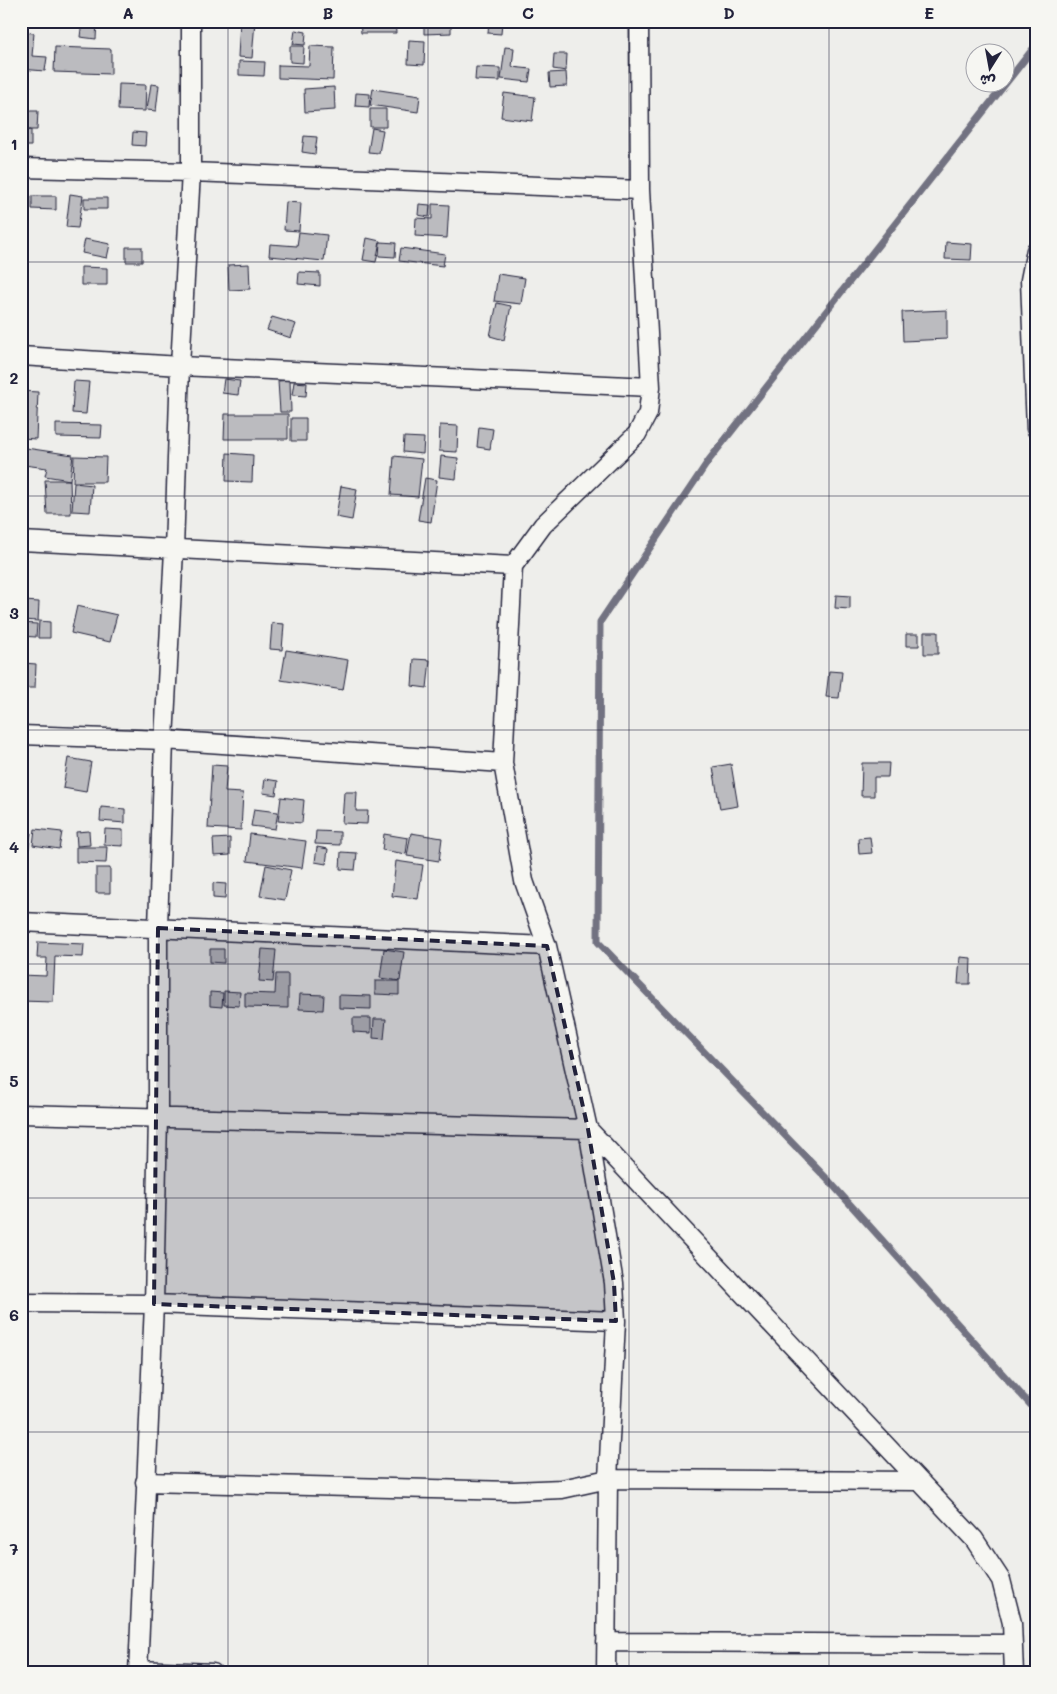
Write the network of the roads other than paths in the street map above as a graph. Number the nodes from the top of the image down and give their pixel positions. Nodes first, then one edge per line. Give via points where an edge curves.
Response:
1 (192, 21) edge
2 (639, 21) edge
3 (21, 168) edge
4 (191, 172) junction
5 (640, 190) junction
6 (1036, 250) edge
7 (21, 356) edge
8 (180, 366) junction
9 (651, 387) junction
10 (1034, 396) edge
11 (1036, 429) edge
12 (21, 541) edge
13 (174, 550) junction
14 (513, 566) junction
15 (21, 734) edge
16 (164, 740) junction
17 (503, 763) junction
18 (21, 922) edge
19 (158, 928) junction
20 (547, 946) junction
21 (21, 1114) edge
22 (158, 1117) junction
23 (588, 1129) junction
24 (21, 1303) edge
25 (154, 1304) junction
26 (616, 1321) junction
27 (608, 1479) junction
28 (919, 1481) junction
29 (145, 1482) junction
30 (606, 1642) junction
31 (1013, 1644) junction
32 (138, 1672) edge
33 (213, 1673) edge
34 (606, 1673) edge
35 (1014, 1673) edge

1 - 4 street
2 - 5 street
3 - 4 street
4 - 5 street
4 - 8 street
5 - 9 street
6 - 10 street via 1030,280
7 - 8 street
8 - 9 street
8 - 13 street
9 - 14 street via 648,413 637,434 543,525
10 - 11 street
12 - 13 street
13 - 14 street
13 - 16 street
14 - 17 street
15 - 16 street
16 - 17 street
16 - 19 street
17 - 20 street via 524,881
18 - 19 street
19 - 20 street
19 - 22 street
20 - 23 street
21 - 22 street
22 - 23 street
22 - 25 street
23 - 26 street via 614,1283
23 - 28 street
24 - 25 street
25 - 26 street
25 - 29 street
26 - 27 street
27 - 28 street
27 - 29 street via 562,1489 513,1492
27 - 30 street
28 - 31 street via 974,1539 1001,1580 1012,1623
29 - 32 street
30 - 31 street
30 - 34 street
31 - 35 street
32 - 33 street

